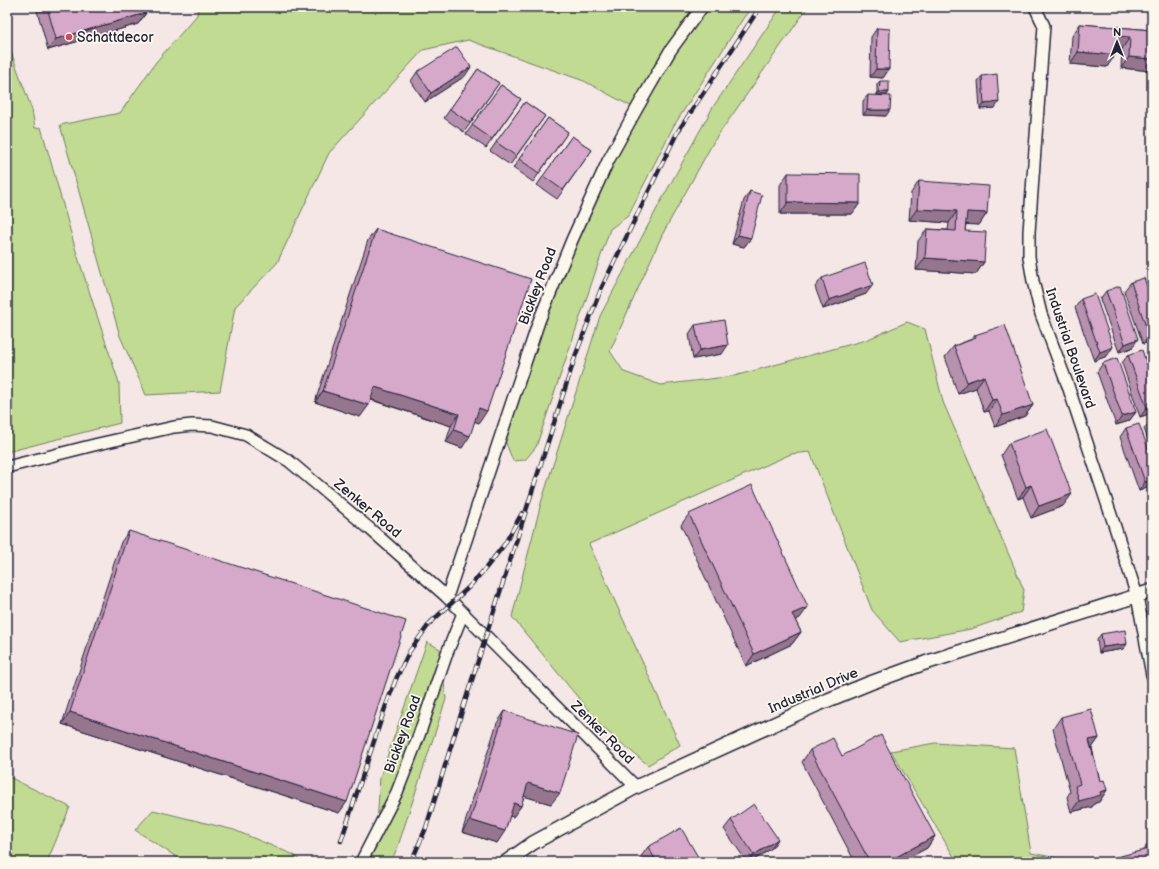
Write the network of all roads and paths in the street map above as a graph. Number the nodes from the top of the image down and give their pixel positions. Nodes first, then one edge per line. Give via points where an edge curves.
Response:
1 (702, 7) edge
2 (1035, 7) edge
3 (7, 467) edge
4 (1152, 591) edge
5 (1137, 596) junction
6 (447, 597) junction
7 (463, 612) junction
8 (1152, 675) edge
9 (636, 787) junction
10 (361, 862) edge
11 (506, 862) edge

1 - 6 street, Bickley Road via 670,51 608,161 583,213 539,321
2 - 5 street, Industrial Boulevard via 1044,26 1029,232 1029,257 1033,281 1041,314 1068,386
3 - 6 street, Zenker Road via 174,426 212,426 231,430 259,441 289,461
4 - 5 street, Industrial Drive
5 - 8 street, Industrial Boulevard
5 - 9 street, Industrial Drive via 870,683
6 - 7 street, Zenker Road
7 - 9 street, Zenker Road
7 - 10 street, Bickley Road via 399,785
9 - 11 street, Industrial Drive via 533,843

